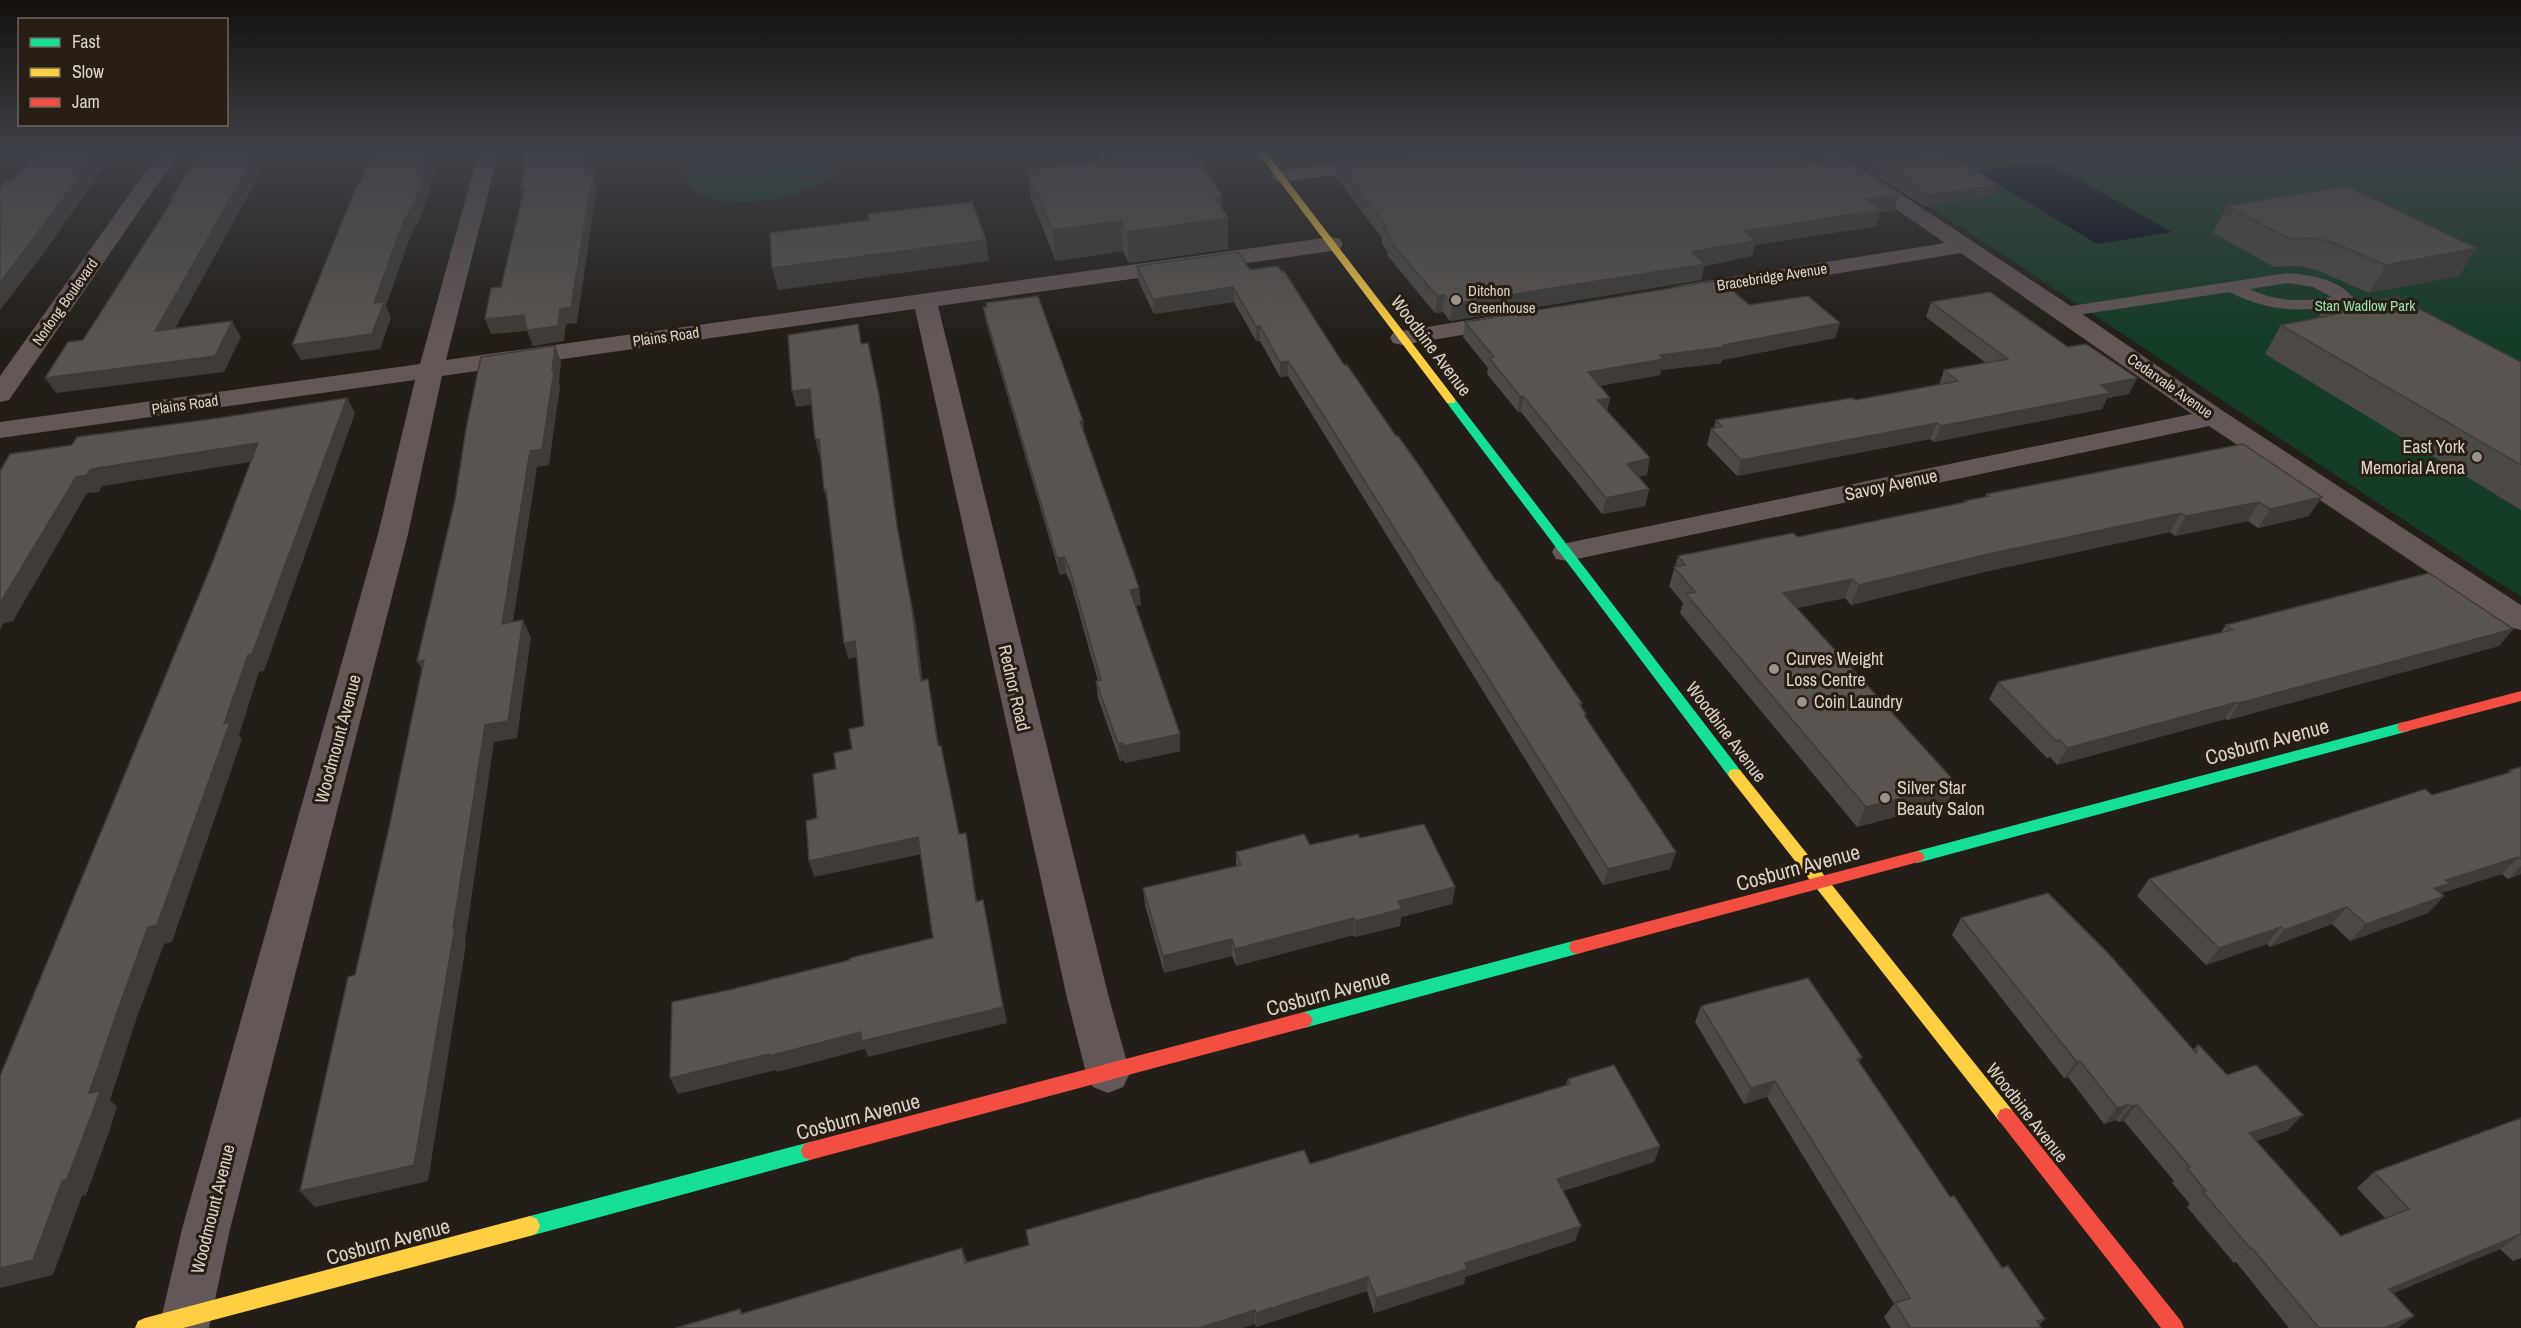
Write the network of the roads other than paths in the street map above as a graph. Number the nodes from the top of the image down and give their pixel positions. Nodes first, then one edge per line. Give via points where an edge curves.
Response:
1 (128, 212) edge
2 (472, 212) edge
3 (1308, 212) edge
4 (1914, 212) edge
5 (1332, 244) junction
6 (1965, 246) junction
7 (2233, 287) junction
8 (1662, 296) edge
9 (925, 302) junction
10 (2064, 312) junction
11 (1533, 316) edge
12 (1402, 338) junction
13 (430, 370) junction
14 (0, 394) edge
15 (2214, 417) junction
16 (0, 430) edge
17 (1567, 552) junction
18 (2521, 620) edge
19 (2521, 696) edge
20 (1821, 882) junction
21 (1108, 1073) junction
22 (172, 1324) edge
23 (2174, 1328) edge

1 - 14 street, Norlong Boulevard
2 - 13 street, Woodmount Avenue
3 - 5 street, Woodbine Avenue
4 - 6 street, Cedarvale Avenue
5 - 9 street, Plains Road
5 - 12 street, Woodbine Avenue
6 - 8 street, Bracebridge Avenue
6 - 10 street, Cedarvale Avenue
7 - 7 lane via 2251,297 2296,307 2346,299 2332,287 2307,279 2288,278
7 - 10 lane
9 - 13 street, Plains Road
9 - 21 street, Rednor Road
10 - 15 street, Cedarvale Avenue
11 - 12 street
12 - 17 street, Woodbine Avenue
13 - 16 street, Plains Road
13 - 22 street, Woodmount Avenue via 393,534 206,1229
15 - 17 street, Savoy Avenue
15 - 18 street, Cedarvale Avenue
17 - 20 street, Woodbine Avenue
19 - 20 street, Cosburn Avenue
20 - 21 street, Cosburn Avenue
20 - 23 street, Woodbine Avenue
21 - 22 street, Cosburn Avenue

